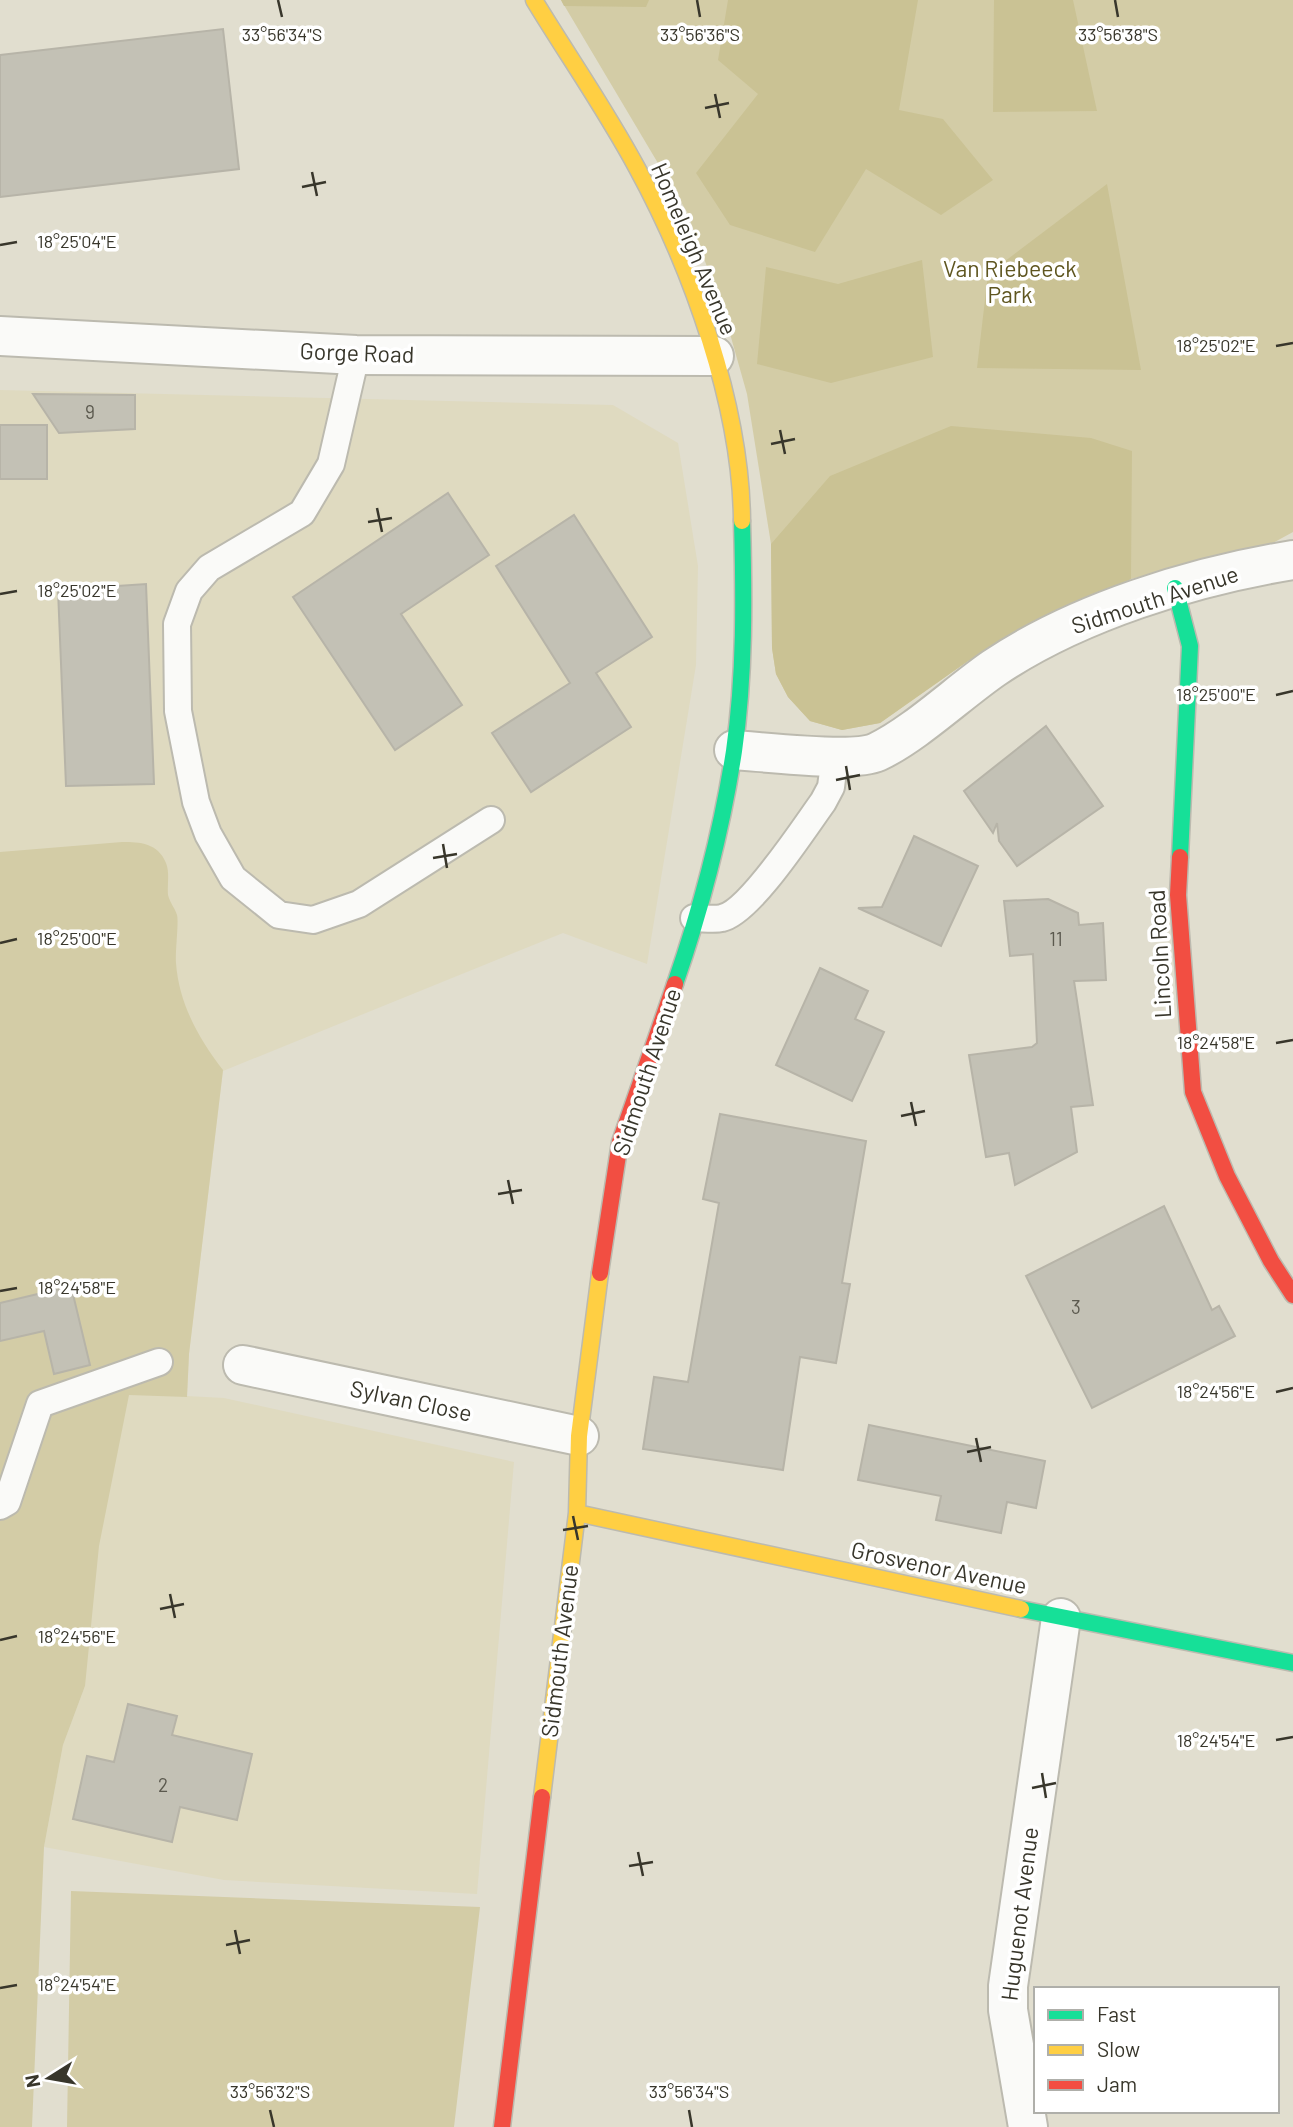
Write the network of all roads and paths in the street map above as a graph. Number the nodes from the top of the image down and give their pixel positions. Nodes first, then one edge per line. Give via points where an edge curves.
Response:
1 (534, 0) edge
2 (0, 336) edge
3 (356, 355) junction
4 (714, 356) junction
5 (1293, 561) edge
6 (1175, 589) junction
7 (734, 750) junction
8 (835, 755) junction
9 (491, 820) dead end
10 (694, 918) junction
11 (1293, 1295) edge
12 (159, 1362) dead end
13 (243, 1365) dead end
14 (579, 1436) junction
15 (0, 1506) edge
16 (577, 1513) junction
17 (1061, 1618) junction
18 (1293, 1663) edge
19 (502, 2127) edge
20 (1028, 2127) edge

1 - 4 street, Homeleigh Avenue via 636,168 678,256
2 - 3 street, Gorge Road
3 - 4 street, Gorge Road
3 - 9 lane via 331,464 302,513 209,568 189,591 177,624 178,711 196,802 233,878 279,915 313,920 359,904
4 - 7 street, Homeleigh Avenue via 742,497 744,621
5 - 6 street, Sidmouth Avenue
6 - 8 street, Sidmouth Avenue via 1048,636 995,667 876,753
6 - 11 street, Lincoln Road via 1190,646 1178,895 1193,1092 1227,1176
7 - 8 street, Sidmouth Avenue
7 - 10 street, Sidmouth Avenue via 712,860
8 - 10 lane via 831,787 823,802 760,887 724,918
10 - 14 street, Sidmouth Avenue via 620,1142
12 - 15 lane via 40,1404 7,1502
13 - 14 street, Sylvan Close
14 - 16 street, Sidmouth Avenue
16 - 17 street, Grosvenor Avenue
16 - 19 street, Sidmouth Avenue
17 - 18 street, Grosvenor Avenue
17 - 20 street, Huguenot Avenue via 1008,1986

